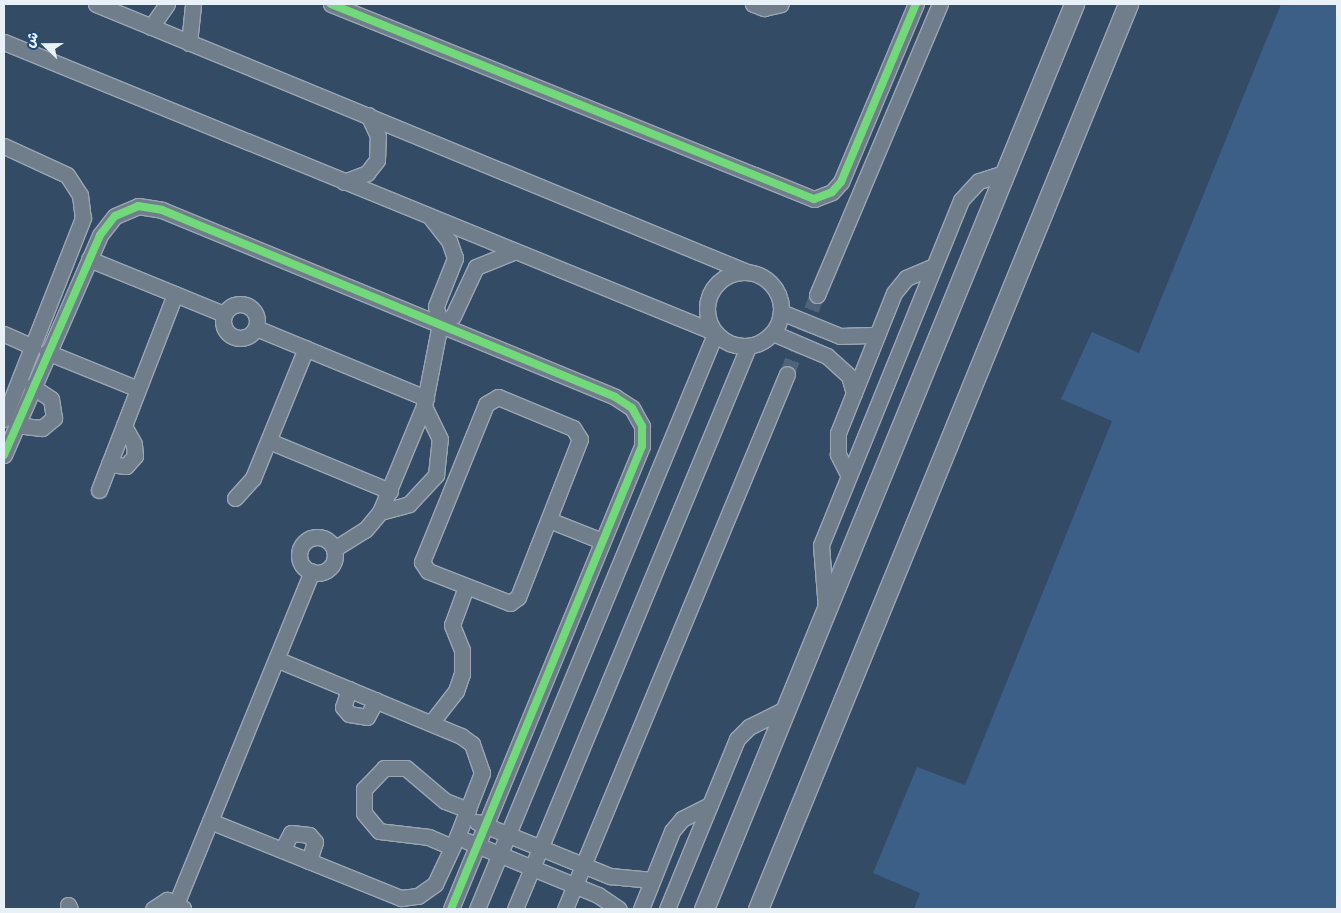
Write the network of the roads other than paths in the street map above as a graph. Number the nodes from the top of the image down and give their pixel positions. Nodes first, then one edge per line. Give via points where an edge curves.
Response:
1 (96, 4) edge
2 (168, 4) edge
3 (194, 4) edge
4 (331, 4) edge
5 (753, 4) edge
6 (781, 4) edge
7 (916, 4) edge
8 (940, 4) edge
9 (1074, 4) edge
10 (1128, 4) edge
11 (151, 26) junction
12 (4, 42) edge
13 (189, 43) junction
14 (368, 115) junction
15 (4, 146) edge
16 (1006, 172) junction
17 (344, 182) junction
18 (431, 218) junction
19 (512, 252) junction
20 (89, 259) junction
21 (934, 266) junction
22 (747, 272) junction
23 (449, 278) junction
24 (466, 284) junction
25 (175, 294) junction
26 (817, 295) tunnel mouth
27 (781, 312) junction
28 (224, 314) junction
29 (440, 324) junction
30 (256, 328) junction
31 (715, 333) junction
32 (773, 333) junction
33 (4, 334) edge
34 (877, 335) junction
35 (840, 336) junction
36 (748, 347) junction
37 (306, 348) junction
38 (40, 349) junction
39 (830, 359) junction
40 (786, 374) tunnel mouth
41 (32, 386) junction
42 (138, 389) junction
43 (854, 393) junction
44 (425, 402) junction
45 (10, 422) edge
46 (124, 426) junction
47 (269, 441) junction
48 (4, 455) edge
49 (109, 464) junction
50 (436, 475) junction
51 (849, 476) junction
52 (454, 482) junction
53 (99, 490) dead end
54 (390, 491) junction
55 (235, 498) dead end
56 (380, 512) junction
57 (550, 520) junction
58 (602, 541) junction
59 (334, 549) junction
60 (312, 572) junction
61 (466, 587) junction
62 (826, 608) junction
63 (276, 659) junction
64 (349, 689) junction
65 (376, 700) junction
66 (785, 709) junction
67 (431, 723) junction
68 (710, 804) junction
69 (466, 813) junction
70 (210, 821) junction
71 (485, 825) junction
72 (508, 834) junction
73 (454, 842) junction
74 (477, 845) junction
75 (540, 847) junction
76 (282, 850) junction
77 (500, 855) junction
78 (309, 862) junction
79 (583, 865) junction
80 (532, 868) junction
81 (620, 878) junction
82 (652, 880) junction
83 (575, 885) junction
84 (614, 905) edge
85 (180, 906) edge
86 (153, 909) edge
87 (451, 909) edge
88 (477, 909) edge
89 (515, 909) edge
90 (565, 909) edge
91 (641, 909) edge
92 (667, 909) edge
93 (704, 909) edge
94 (758, 909) edge

1 - 11 street
2 - 11 street
3 - 13 street
4 - 7 street via 814,199 832,192 842,182
5 - 6 street via 764,8
8 - 26 street
9 - 16 main road
10 - 94 main road
11 - 13 street
12 - 17 street
13 - 14 street
14 - 17 street via 380,144 377,160 366,173
14 - 22 street
15 - 38 street via 67,175 82,206 81,229
16 - 21 street via 979,181 966,192
16 - 62 main road
17 - 18 street
18 - 19 street
18 - 23 street via 452,246 454,264
19 - 24 street via 480,263
19 - 31 street
20 - 25 street
20 - 29 street via 115,216 150,207
20 - 38 street
21 - 34 street via 899,285
21 - 51 street
22 - 27 street via 772,285
22 - 31 street via 726,276 711,291 706,312
23 - 24 street
23 - 29 street via 436,306
24 - 29 street via 453,316
25 - 28 street
25 - 42 street
27 - 32 street
27 - 35 street
28 - 30 street via 223,324 231,336 245,338
28 - 30 street via 230,307 244,304 256,313
29 - 44 street
29 - 58 street via 615,397 632,408 642,426 642,446
30 - 37 street
31 - 36 street via 730,345
31 - 72 street
32 - 36 street
32 - 39 street
33 - 38 street
34 - 35 street
34 - 43 street
35 - 39 street
36 - 75 street
37 - 44 street
37 - 47 street
38 - 41 street
38 - 42 street
38 - 45 street
39 - 43 street via 849,376
40 - 79 street
41 - 45 street
41 - 45 street via 51,399 54,418 42,428
42 - 46 street
43 - 51 street via 837,440
44 - 50 street via 440,439
44 - 54 street
45 - 48 street
46 - 49 street
46 - 49 street via 135,456 126,466
47 - 54 street
47 - 55 street via 250,484
49 - 53 street
50 - 52 street
50 - 56 street via 418,499
51 - 62 street via 820,551
52 - 57 street via 486,404 494,397 501,398 573,428 580,436
52 - 61 street via 422,562 428,571
54 - 56 street
56 - 59 street via 364,530
57 - 58 street
57 - 61 street via 516,600 506,603
58 - 71 street
59 - 60 street via 330,567
59 - 60 street via 322,538 307,541 300,555
60 - 63 street
61 - 67 street via 452,619 463,657 462,674 456,691
62 - 66 main road
63 - 64 street
63 - 70 street
64 - 65 street
64 - 65 street via 343,707 349,714 367,717
65 - 67 street
66 - 68 street via 740,734
66 - 93 main road
67 - 69 street via 461,736 476,750 482,772
68 - 82 street via 677,824
68 - 92 street
69 - 71 street
69 - 73 street
69 - 73 street via 406,768 384,768 364,789 364,813 379,831
70 - 76 street
70 - 85 street
71 - 72 street
71 - 74 street
72 - 75 street
72 - 77 street
73 - 74 street
73 - 78 street via 435,884 410,898 395,897
74 - 77 street
74 - 87 street
75 - 79 street
75 - 80 street
76 - 78 street
76 - 78 street via 291,833 301,831 315,842
77 - 80 street
77 - 88 street
79 - 81 street
79 - 83 street
80 - 83 street
80 - 89 street
81 - 82 street
81 - 84 street
82 - 91 street
83 - 84 street
83 - 90 street
85 - 86 street via 162,901

